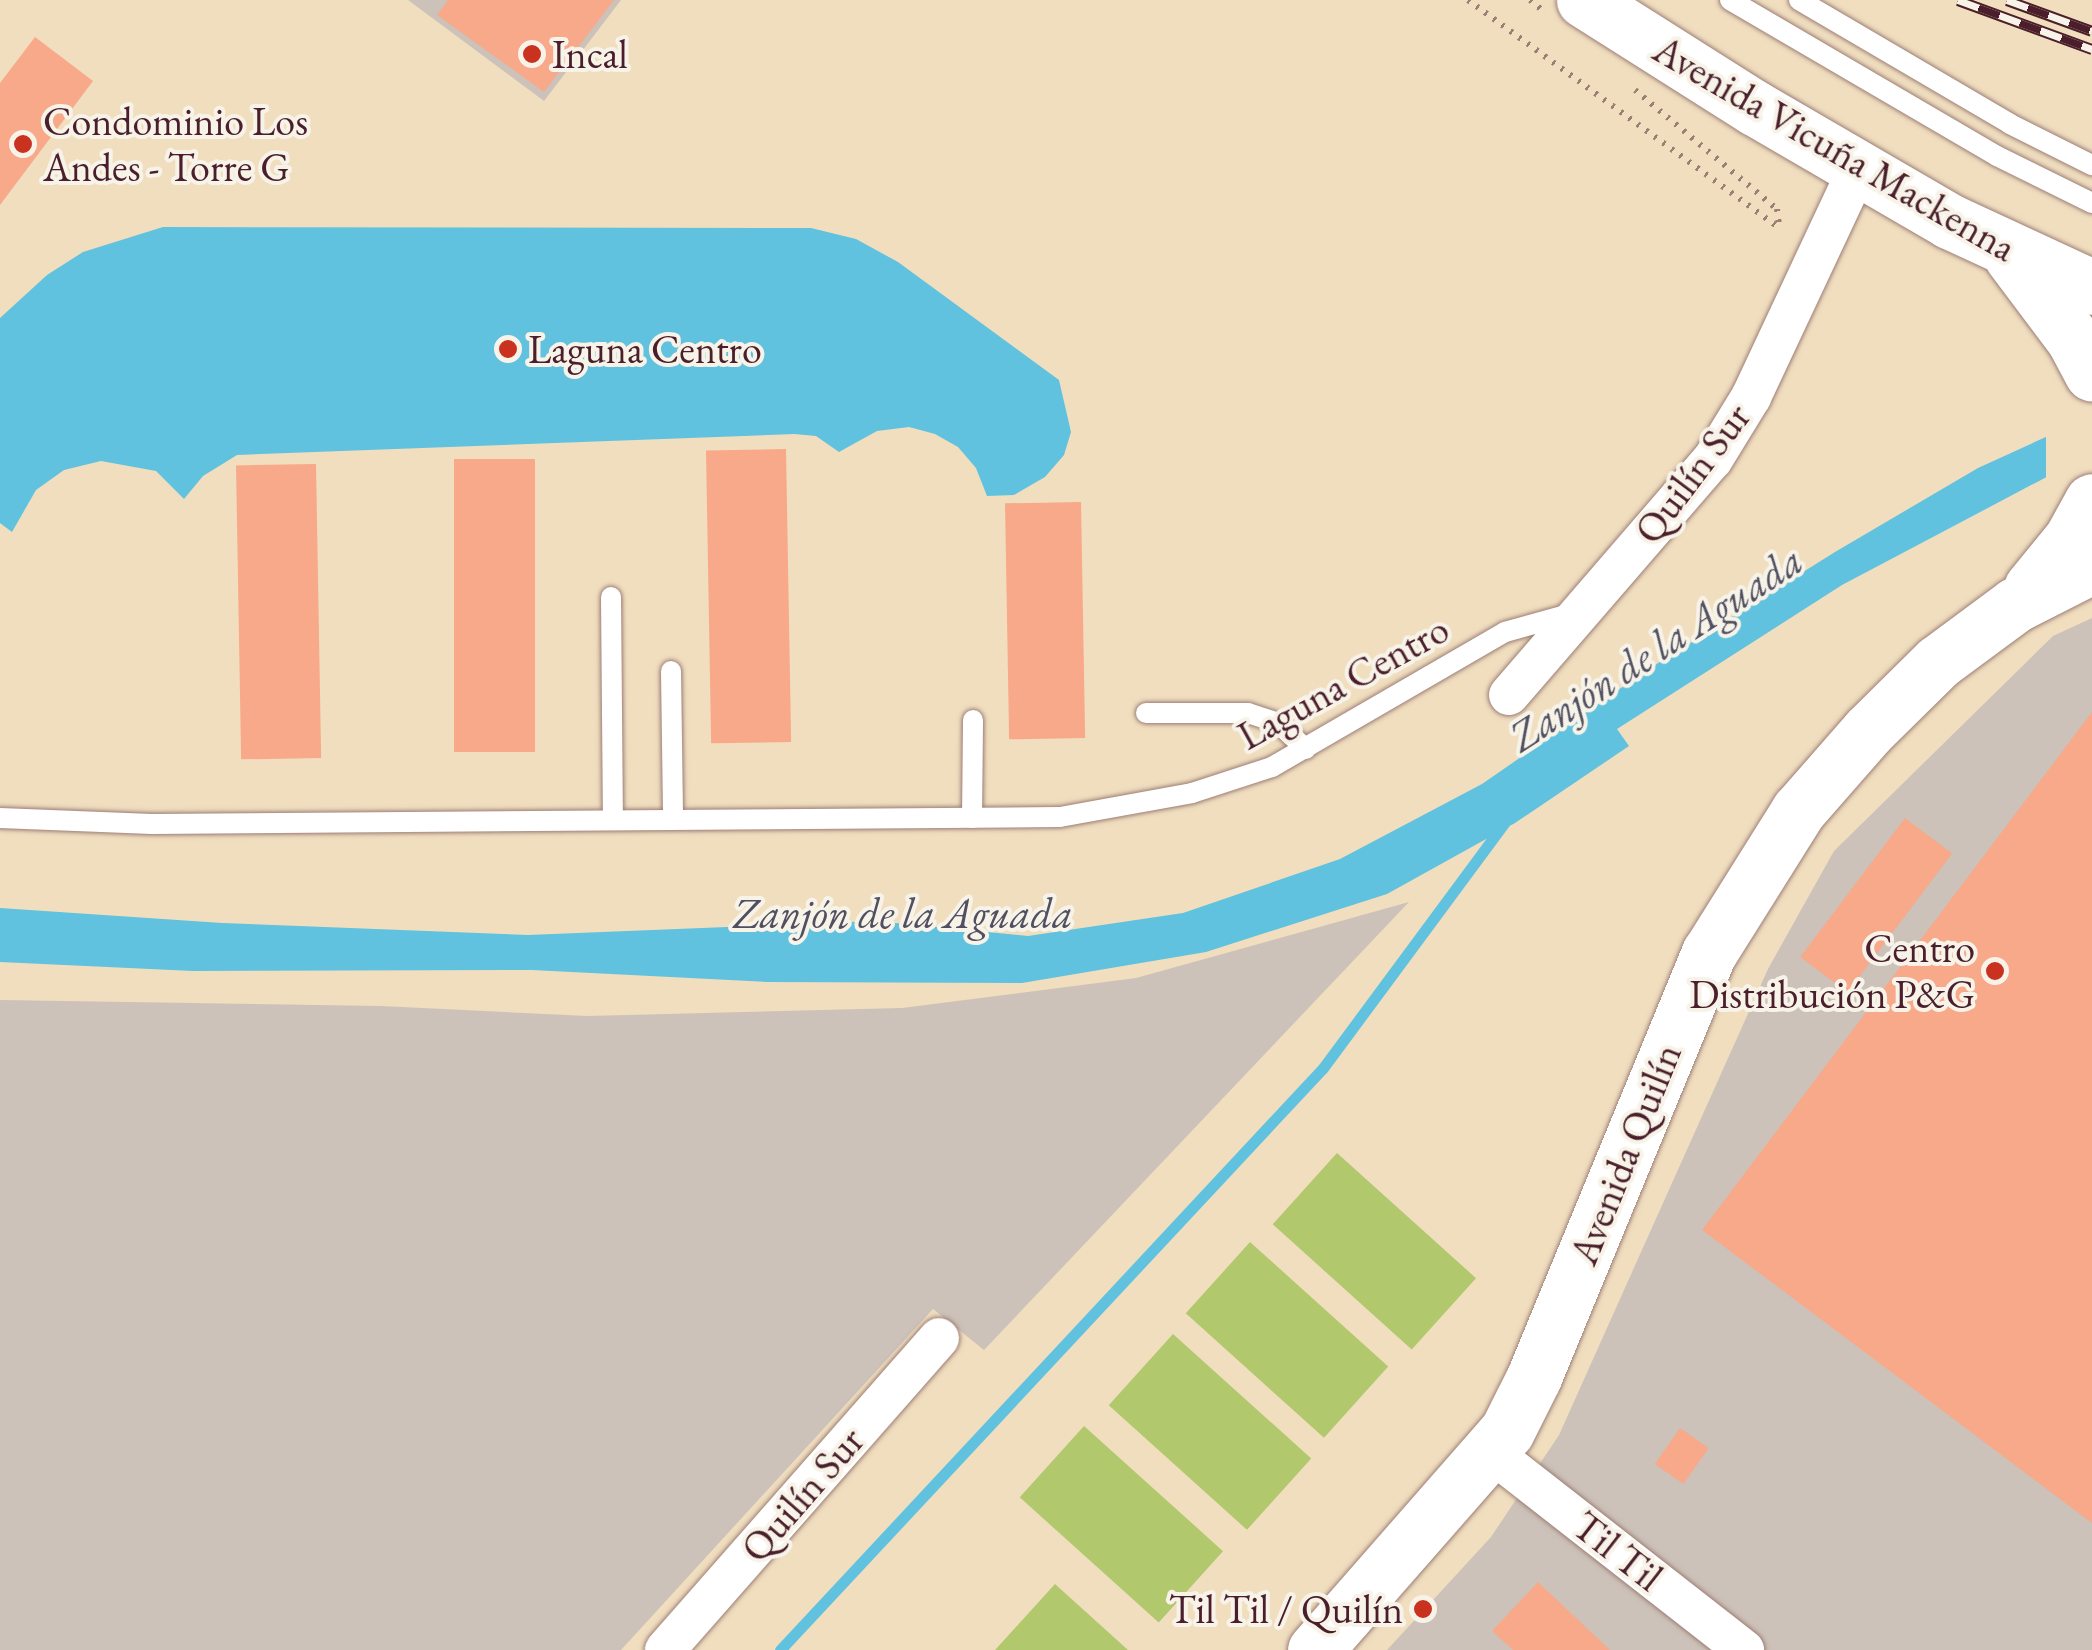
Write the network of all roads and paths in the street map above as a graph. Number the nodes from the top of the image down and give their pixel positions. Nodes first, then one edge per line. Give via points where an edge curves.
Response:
1 (1468, 0) edge
2 (1530, 0) edge
3 (1664, 0) edge
4 (1730, 0) edge
5 (1799, 0) edge
6 (1564, 6) edge
7 (1679, 61) junction
8 (1629, 84) dead end
9 (2092, 165) edge
10 (1858, 169) junction
11 (2092, 203) edge
12 (2006, 250) junction
13 (2092, 287) edge
14 (2092, 374) edge
15 (2091, 505) edge
16 (2092, 566) edge
17 (611, 597) dead end
18 (2016, 606) junction
19 (1578, 612) junction
20 (670, 671) dead end
21 (1510, 694) dead end
22 (1146, 713) dead end
23 (973, 720) dead end
24 (1306, 749) junction
25 (0, 818) edge
26 (972, 818) junction
27 (613, 820) junction
28 (674, 820) junction
29 (939, 1338) dead end
30 (1492, 1453) junction
31 (665, 1650) edge
32 (1314, 1650) edge
33 (1744, 1650) edge

1 - 8 path via 1779,228 1777,209
2 - 6 path
3 - 7 main road
4 - 11 lane
5 - 9 lane
6 - 7 main road, Avenida Vicuña Mackenna
7 - 10 main road, Avenida Vicuña Mackenna
10 - 12 main road, Avenida Vicuña Mackenna
10 - 19 street, Quilín Sur via 1732,430 1692,487
12 - 13 main road, Avenida Vicuña Mackenna
12 - 14 main road
15 - 18 main road
16 - 18 main road, Avenida Quilín
17 - 27 lane
18 - 30 main road, Avenida Quilín via 1938,662 1868,730 1798,811 1737,902 1690,997 1534,1378
19 - 21 street, Quilín Sur
19 - 24 lane, Laguna Centro via 1505,632
20 - 28 lane
22 - 24 lane via 1248,714 1278,722
23 - 26 lane
24 - 26 lane, Laguna Centro via 1272,768 1192,793 1060,817
25 - 27 lane, Laguna Centro via 152,824
26 - 28 lane, Laguna Centro
27 - 28 lane, Laguna Centro
29 - 31 street, Quilín Sur
30 - 32 main road, Avenida Quilín
30 - 33 street, Til Til

